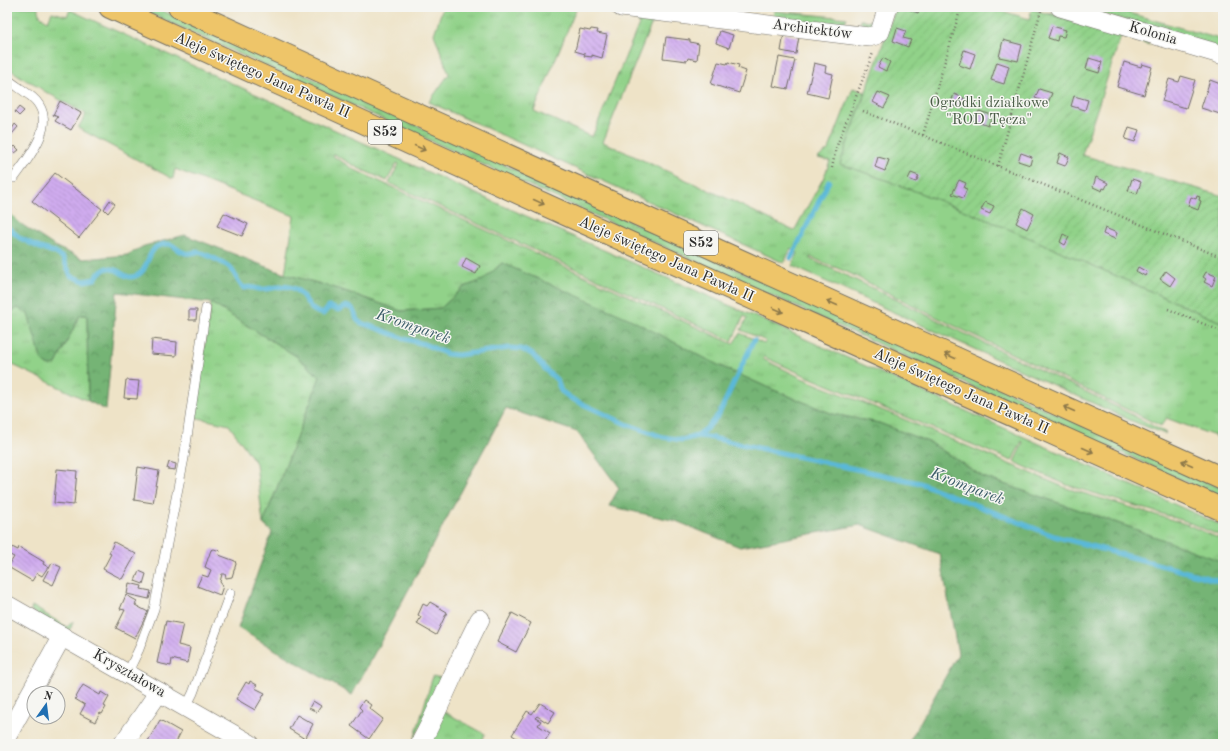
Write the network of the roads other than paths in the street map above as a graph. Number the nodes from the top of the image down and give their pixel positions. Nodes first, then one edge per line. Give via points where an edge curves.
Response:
1 (101, 7) edge
2 (110, 7) edge
3 (179, 7) edge
4 (621, 7) edge
5 (888, 7) edge
6 (1060, 7) edge
7 (130, 16) junction
8 (1223, 55) edge
9 (7, 79) edge
10 (14, 178) dead end
11 (206, 308) dead end
12 (1223, 478) edge
13 (1223, 510) edge
14 (230, 593) dead end
15 (7, 605) edge
16 (480, 619) dead end
17 (62, 636) junction
18 (127, 674) junction
19 (159, 692) junction
20 (186, 707) junction
21 (7, 736) edge
22 (123, 744) edge
23 (250, 744) edge
24 (420, 744) edge

1 - 7 highway
2 - 7 highway, Aleje świętego Jana Pawła II / S52
12 -> 3 highway, Aleje świętego Jana Pawła II / S52
4 - 5 street, Architektów via 869,37 876,35 883,26
6 - 8 street, Kolonia
7 -> 13 highway, Aleje świętego Jana Pawła II / S52 via 572,218
9 - 10 lane via 32,97 42,110 44,118 43,131
11 - 18 lane via 184,458 154,608
14 - 20 lane
15 - 17 street, Kryształowa
16 - 24 street
17 - 18 street, Kryształowa
17 - 21 street
18 - 19 street, Kryształowa
19 - 20 street, Kryształowa
19 - 22 street
20 - 23 street, Kryształowa

